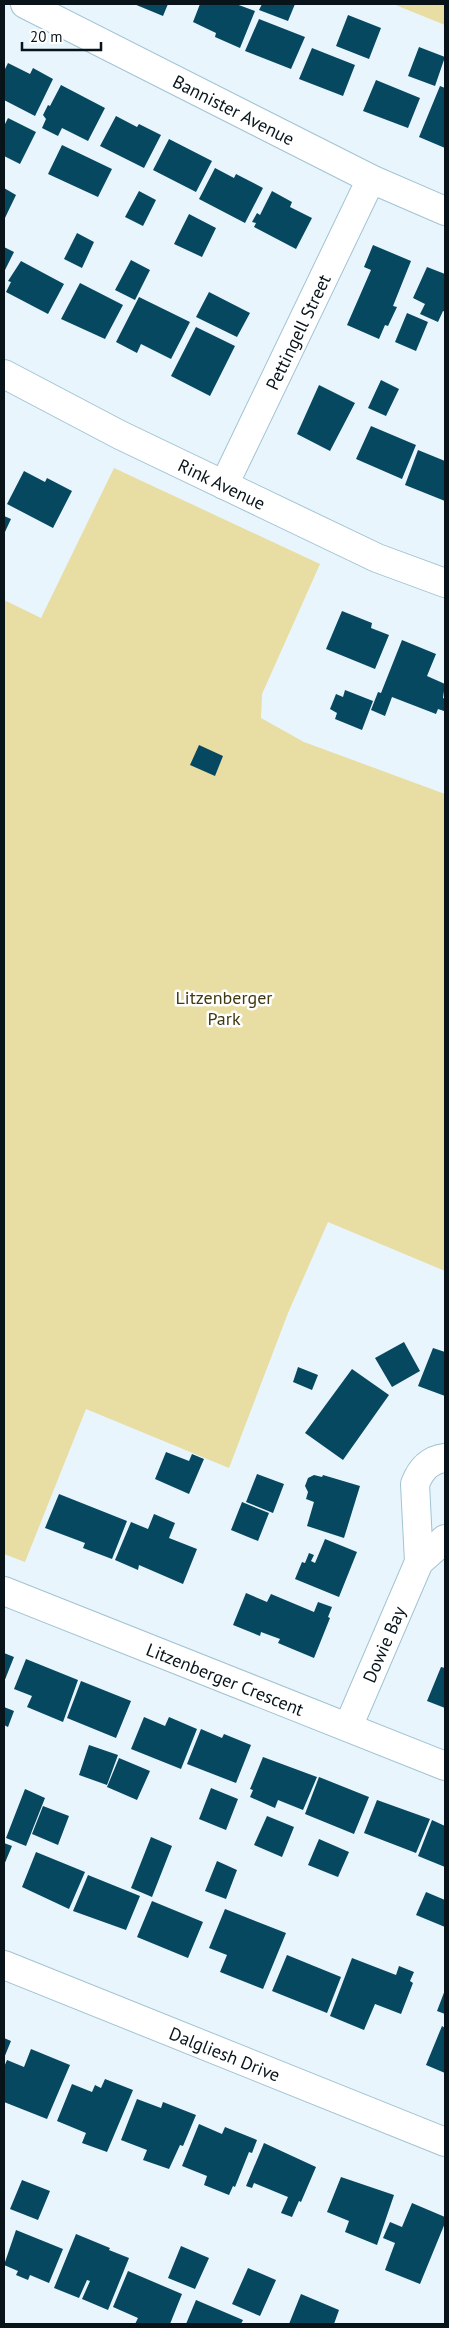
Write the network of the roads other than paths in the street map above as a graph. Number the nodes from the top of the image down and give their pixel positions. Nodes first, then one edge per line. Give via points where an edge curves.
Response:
1 (25, 4) edge
2 (371, 180) junction
3 (445, 211) edge
4 (4, 374) edge
5 (224, 485) junction
6 (445, 583) edge
7 (445, 1458) edge
8 (445, 1539) edge
9 (419, 1562) junction
10 (4, 1591) edge
11 (348, 1727) junction
12 (445, 1766) edge
13 (4, 1965) edge
14 (445, 2142) edge

1 - 2 street, Bannister Avenue
2 - 3 street, Bannister Avenue
2 - 5 street, Pettingell Street
4 - 5 street, Rink Avenue
5 - 6 street, Rink Avenue via 377,558
7 - 9 street, Dowie Bay via 428,1464 419,1473 415,1484
8 - 9 street, Dowie Bay
9 - 11 street, Dowie Bay
10 - 11 street, Litzenberger Crescent
11 - 12 street, Litzenberger Crescent
13 - 14 street, Dalgliesh Drive

